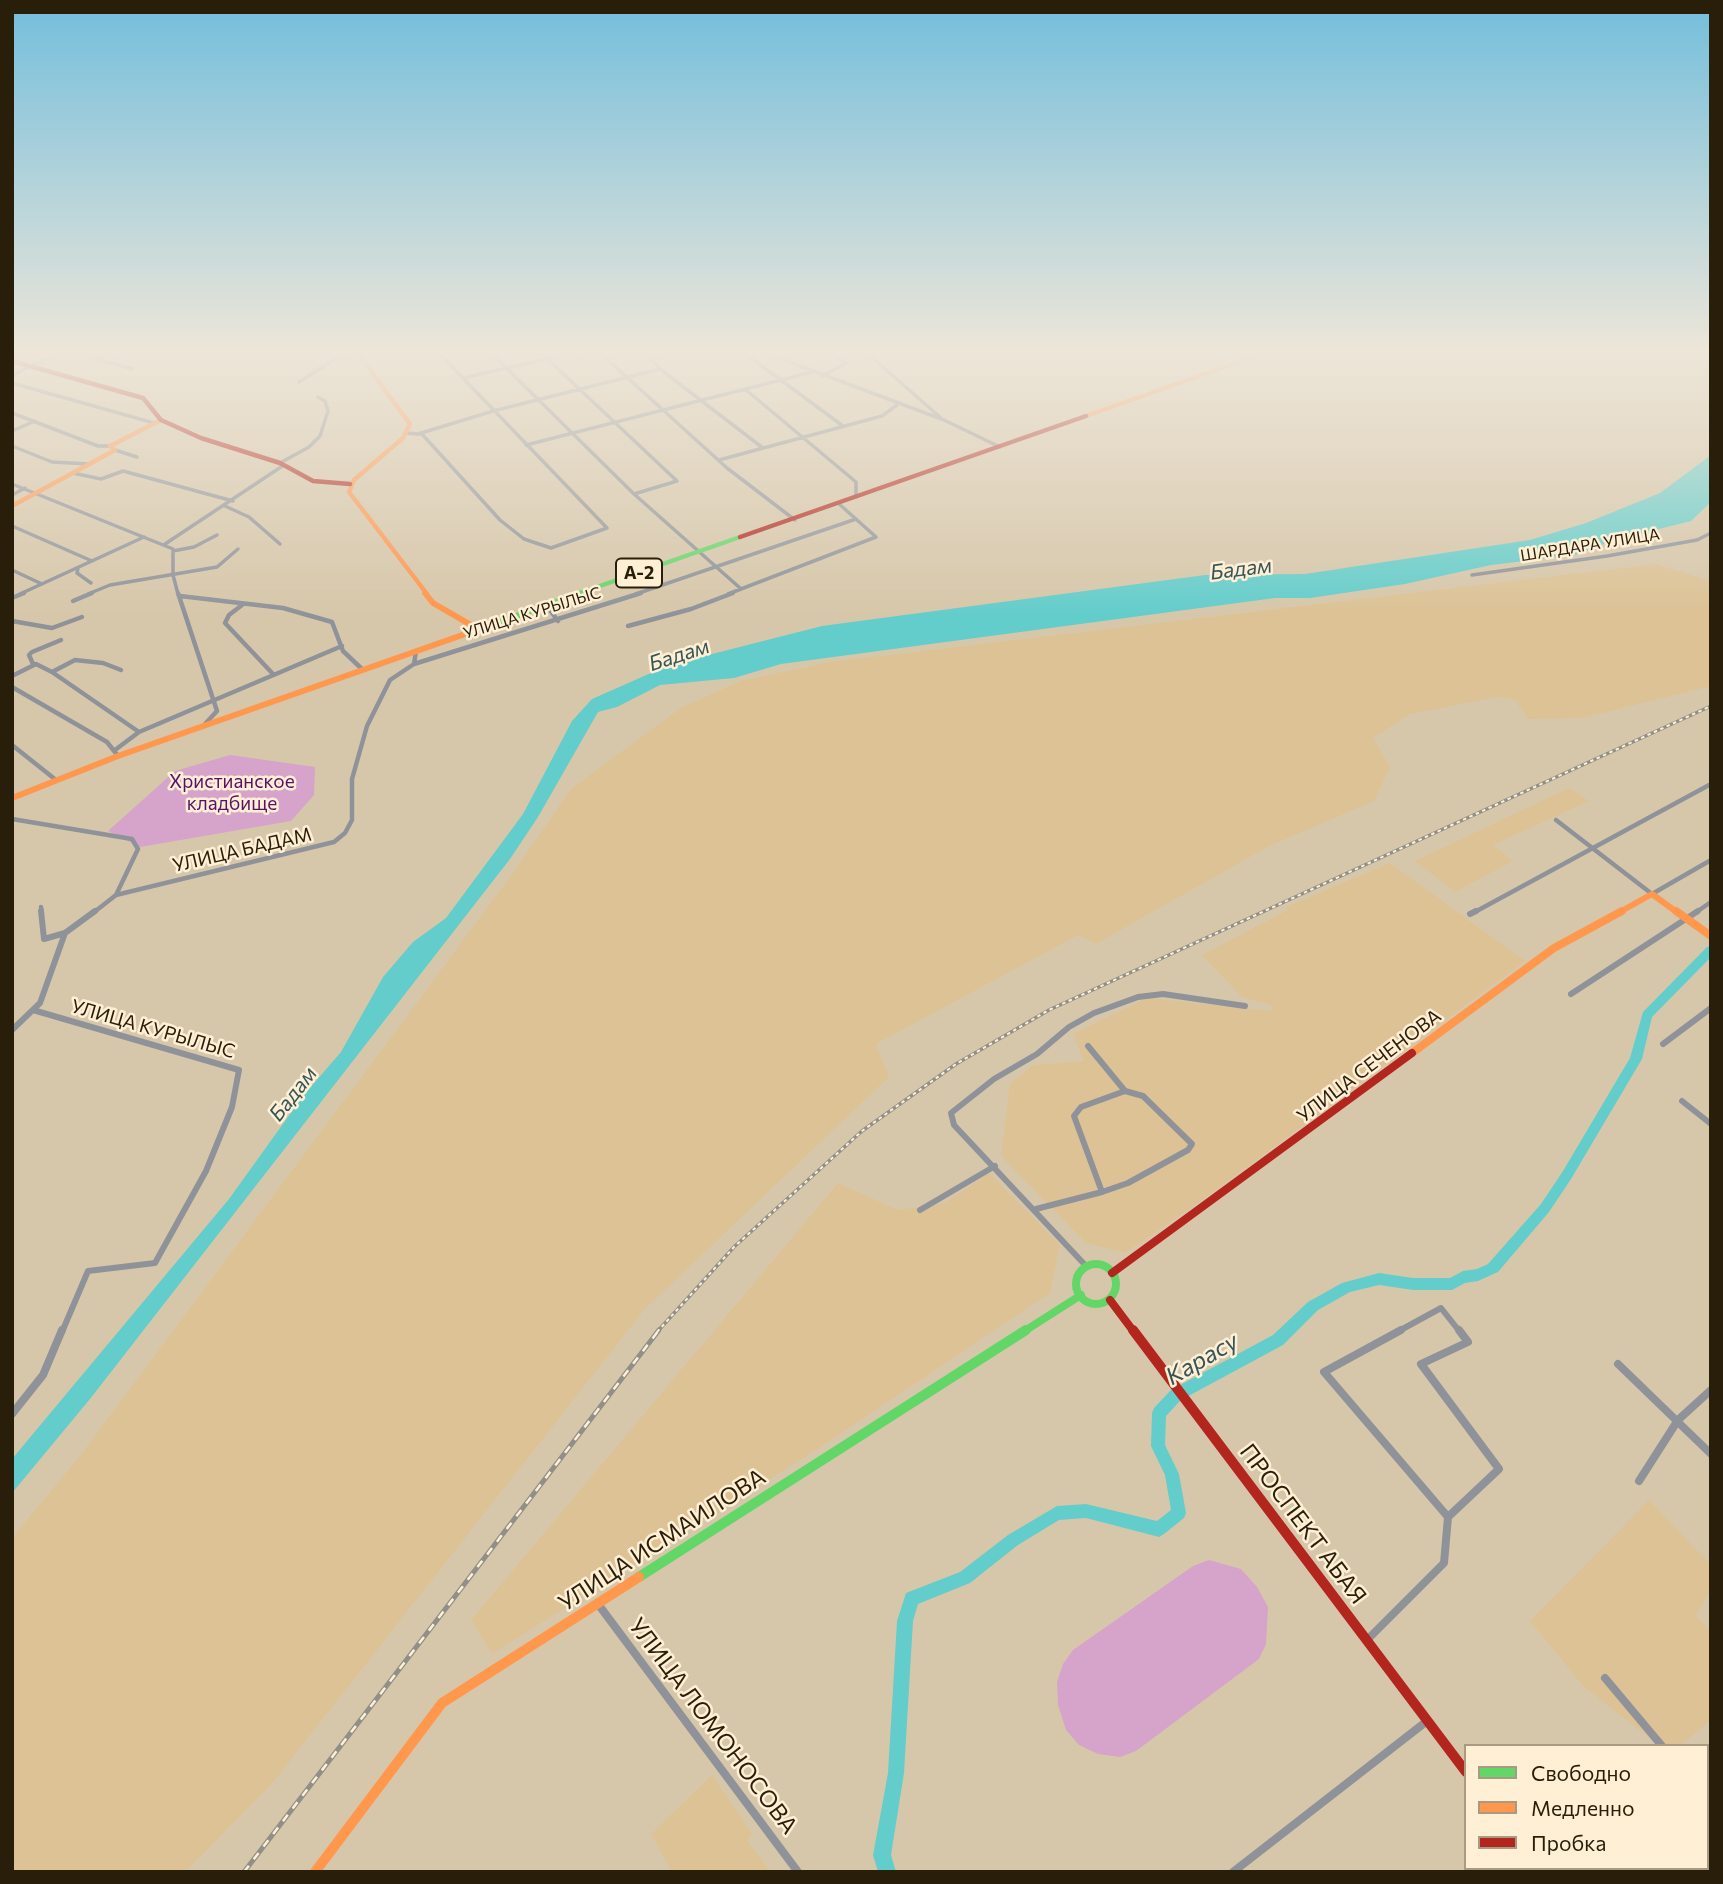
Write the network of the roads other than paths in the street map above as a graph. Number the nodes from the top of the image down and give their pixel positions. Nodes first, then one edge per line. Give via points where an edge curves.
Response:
1 (83, 440) edge
2 (126, 440) edge
3 (209, 440) edge
4 (316, 440) edge
5 (398, 440) edge
6 (427, 440) edge
7 (521, 440) edge
8 (548, 440) edge
9 (579, 440) edge
10 (632, 440) edge
11 (695, 440) edge
12 (754, 440) edge
13 (791, 440) edge
14 (806, 440) edge
15 (985, 440) edge
16 (1020, 440) edge
17 (526, 445) junction
18 (12, 446) edge
19 (763, 447) junction
20 (1000, 447) junction
21 (113, 448) junction
22 (137, 457) dead end
23 (719, 460) junction
24 (91, 464) junction
25 (282, 464) junction
26 (73, 473) junction
27 (12, 484) edge
28 (350, 484) junction
29 (25, 488) junction
30 (37, 492) junction
31 (634, 494) junction
32 (12, 495) edge
33 (856, 497) junction
34 (233, 501) junction
35 (14, 503) edge
36 (838, 503) junction
37 (225, 506) junction
38 (856, 519) junction
39 (795, 520) junction
40 (12, 526) edge
41 (1711, 534) edge
42 (217, 535) dead end
43 (144, 537) junction
44 (165, 544) junction
45 (280, 544) dead end
46 (238, 549) dead end
47 (173, 551) junction
48 (701, 551) junction
49 (92, 561) junction
50 (81, 566) junction
51 (713, 566) junction
52 (12, 570) edge
53 (173, 575) junction
54 (1472, 575) dead end
55 (91, 583) dead end
56 (42, 584) junction
57 (740, 588) junction
58 (180, 596) junction
59 (12, 598) edge
60 (73, 601) dead end
61 (242, 605) junction
62 (545, 606) junction
63 (82, 617) dead end
64 (12, 621) edge
65 (558, 621) junction
66 (628, 626) dead end
67 (478, 629) junction
68 (61, 640) dead end
69 (342, 646) junction
70 (416, 650) junction
71 (33, 664) junction
72 (414, 664) junction
73 (121, 670) dead end
74 (363, 670) junction
75 (52, 672) junction
76 (272, 674) junction
77 (12, 676) edge
78 (12, 687) edge
79 (214, 699) junction
80 (199, 728) junction
81 (139, 732) junction
82 (12, 744) edge
83 (117, 753) junction
84 (56, 780) junction
85 (1711, 784) edge
86 (12, 798) edge
87 (12, 819) edge
88 (1556, 820) dead end
89 (1594, 849) junction
90 (1711, 860) edge
91 (1652, 894) junction
92 (116, 895) junction
93 (1711, 902) edge
94 (41, 907) dead end
95 (1470, 914) dead end
96 (1686, 918) junction
97 (65, 933) junction
98 (1711, 936) edge
99 (1571, 994) dead end
100 (1245, 1006) dead end
101 (1711, 1008) edge
102 (33, 1010) junction
103 (12, 1030) edge
104 (1663, 1044) dead end
105 (1088, 1046) dead end
106 (1125, 1091) junction
107 (1682, 1101) dead end
108 (1711, 1124) edge
109 (995, 1166) junction
110 (1102, 1192) junction
111 (1036, 1209) junction
112 (920, 1210) dead end
113 (1086, 1266) junction
114 (1112, 1273) junction
115 (1081, 1295) junction
116 (1110, 1300) junction
117 (1618, 1364) dead end
118 (1711, 1390) edge
119 (12, 1414) edge
120 (1678, 1420) junction
121 (1711, 1454) edge
122 (1639, 1481) dead end
123 (1448, 1517) junction
124 (598, 1604) junction
125 (1367, 1640) junction
126 (1605, 1678) dead end
127 (1428, 1721) junction
128 (1660, 1744) edge
129 (1464, 1769) edge
130 (314, 1872) edge
131 (798, 1872) edge
132 (1233, 1872) edge

1 - 21 street
2 - 21 main road
3 - 25 main road
4 - 25 street
5 - 28 main road
6 - 17 street via 500,520 524,539 551,548 607,528
7 - 17 street
8 - 17 street
9 - 31 street
10 - 31 street via 677,481
11 - 23 street
12 - 19 street
13 - 19 street
14 - 33 street via 856,482
15 - 20 street
16 - 20 main road, A-2
18 - 24 street via 52,462
19 - 23 street
20 - 33 main road, A-2
21 - 22 street
21 - 24 main road
23 - 39 street
24 - 26 main road
25 - 28 main road via 313,481
25 - 34 street
26 - 30 main road
26 - 34 street via 101,479 123,471
27 - 29 street
28 - 67 main road via 355,504 433,603
29 - 30 street
29 - 32 street
30 - 35 main road
30 - 43 street
31 - 48 street
33 - 36 main road, A-2
34 - 37 street
36 - 38 street
36 - 39 main road, A-2
37 - 44 street
37 - 45 street via 249,517
38 - 51 street, УЛИЦА КУРЫЛЫС
38 - 57 street via 876,537
39 - 48 main road, A-2
40 - 49 street
41 - 54 street, ШАРДАРА УЛИЦА via 1607,556
42 - 47 street
43 - 44 street
43 - 49 street
44 - 47 street
46 - 53 street via 217,567
47 - 53 street
48 - 51 street
48 - 62 main road, A-2
49 - 50 street
50 - 55 street via 77,573
50 - 56 street
51 - 57 street
51 - 65 street, УЛИЦА КУРЫЛЫС
52 - 56 street
53 - 58 street
53 - 60 street via 110,585
56 - 59 street
57 - 66 street
58 - 61 street
58 - 79 street
61 - 69 street via 283,608 332,622
61 - 76 street via 225,623
62 - 65 street
62 - 67 main road, A-2
63 - 64 street via 52,628
65 - 72 street, УЛИЦА КУРЫЛЫС
67 - 70 main road, A-2
68 - 71 street via 32,652
69 - 74 street via 349,660
69 - 76 street
70 - 72 street
70 - 74 main road, A-2
71 - 75 street
71 - 77 street
72 - 92 street, УЛИЦА БАДАМ via 390,680 367,726 352,779 352,820 334,842
73 - 75 street via 75,660
74 - 80 main road, A-2
75 - 81 street
76 - 79 street
78 - 83 street
79 - 80 street via 217,711
79 - 81 street
80 - 83 main road, A-2
81 - 83 street
82 - 84 street
83 - 84 main road, A-2
84 - 86 main road, A-2
85 - 89 street
87 - 92 street via 132,839 138,849
88 - 89 street
89 - 91 street
89 - 95 street
90 - 91 street, УЛИЦА СЕЧЕНОВА
91 - 96 main road
91 - 114 main road, УЛИЦА СЕЧЕНОВА via 1554,948
92 - 97 street, УЛИЦА БАДАМ
93 - 96 street
94 - 97 street via 44,939
96 - 98 main road
96 - 99 street
97 - 102 street via 40,1003
100 - 109 street via 1163,994 1138,997 1094,1013 951,1113 954,1125
101 - 104 street
102 - 103 street
102 - 119 street, УЛИЦА КУРЫЛЫС via 239,1070 232,1107 206,1171 155,1263 88,1270 43,1375
105 - 106 street
106 - 110 street via 1081,1107 1074,1116
106 - 110 street via 1143,1096 1192,1144 1128,1183
107 - 108 street
109 - 111 street
109 - 112 street
110 - 111 street
111 - 113 street
113 - 114 main road via 1102,1266
113 - 115 main road via 1075,1281
114 - 116 main road via 1117,1287
115 - 116 main road via 1095,1303
115 - 124 main road, УЛИЦА ИСМАИЛОВА
116 - 125 main road, ПРОСПЕКТ АБАЯ
117 - 120 street
118 - 120 street
120 - 121 street
120 - 122 street
123 - 123 street via 1499,1469 1421,1364 1468,1342 1441,1308 1325,1372
123 - 125 street via 1444,1563
124 - 130 main road, УЛИЦА ИСМАИЛОВА via 442,1703
124 - 131 street, УЛИЦА ЛОМОНОСОВА
125 - 127 main road, ПРОСПЕКТ АБАЯ
126 - 128 street
127 - 129 main road, ПРОСПЕКТ АБАЯ
127 - 132 street

